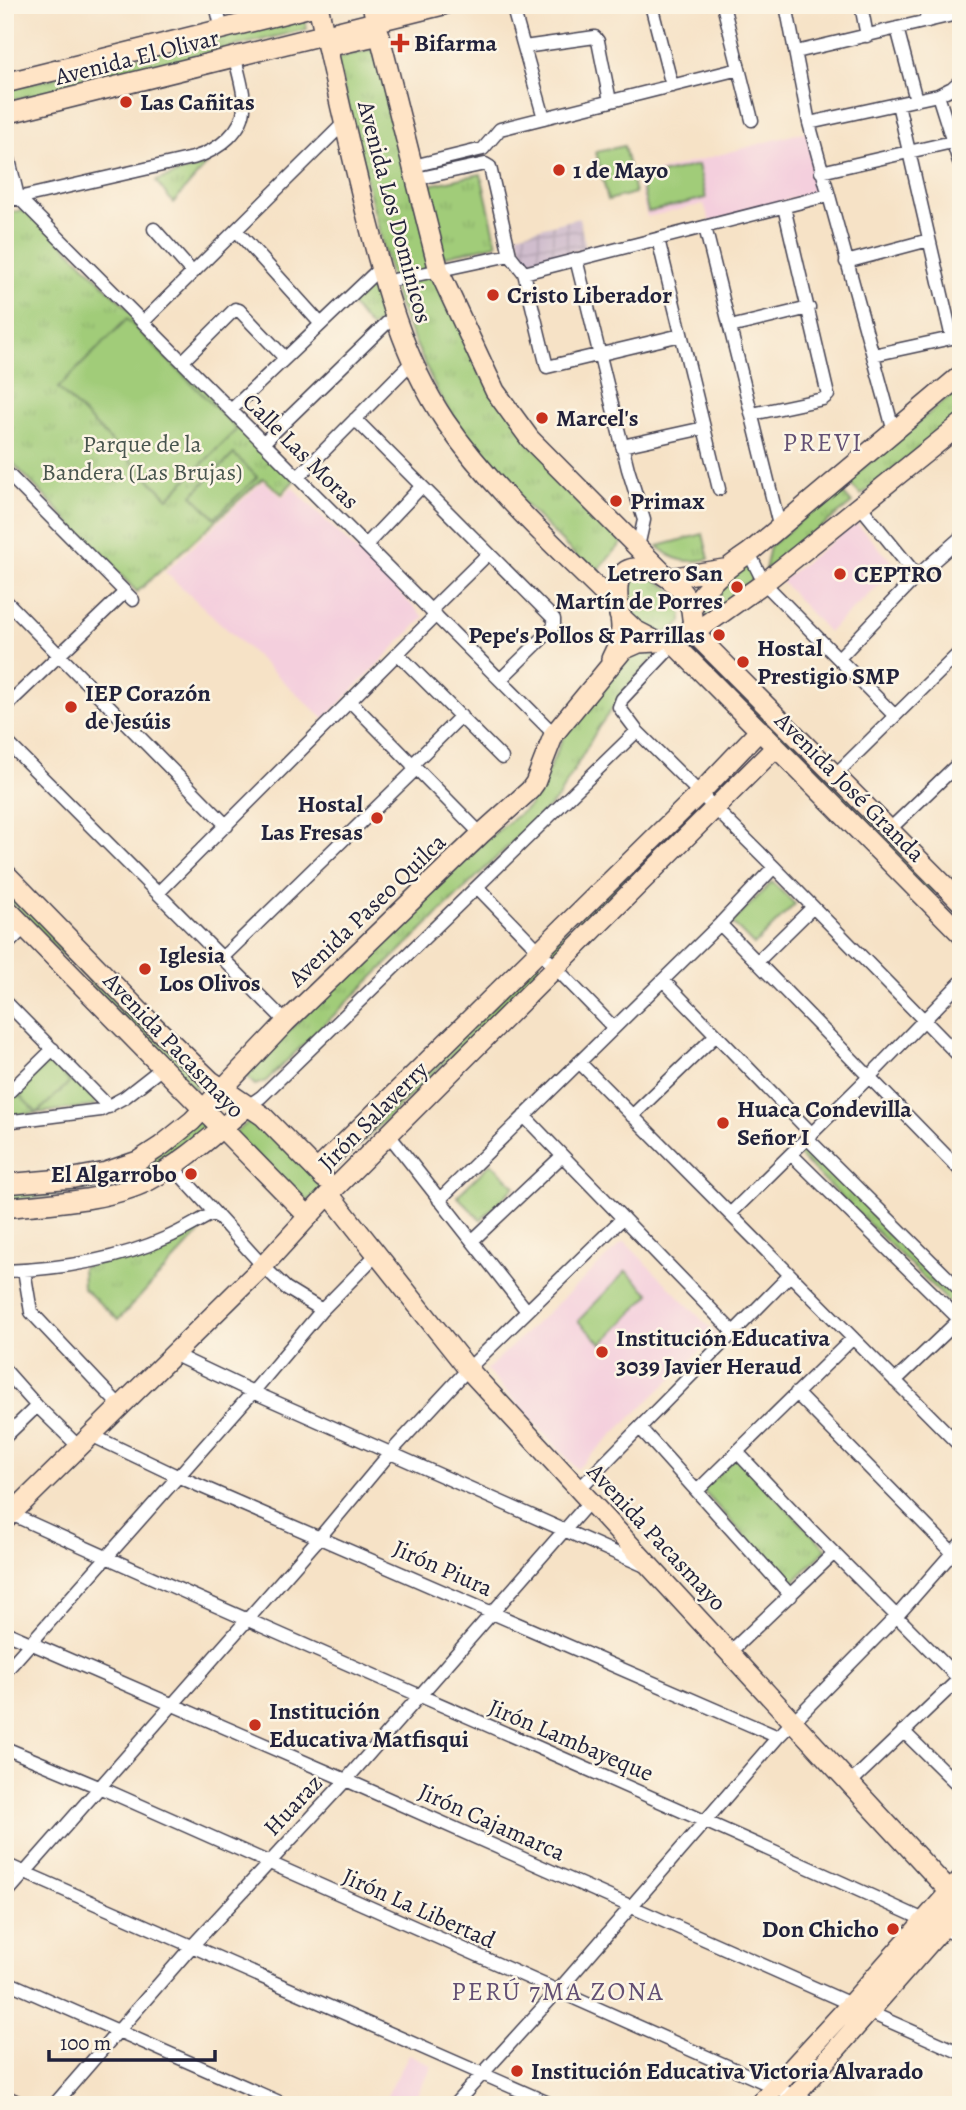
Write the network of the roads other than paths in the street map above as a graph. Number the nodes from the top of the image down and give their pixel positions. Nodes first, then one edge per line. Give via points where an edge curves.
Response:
1 (216, 5) edge
2 (319, 5) edge
3 (443, 5) edge
4 (513, 5) edge
5 (651, 5) edge
6 (723, 5) edge
7 (786, 5) edge
8 (861, 5) edge
9 (924, 5) edge
10 (961, 13) edge
11 (376, 21) edge
12 (929, 21) junction
13 (897, 28) junction
14 (222, 30) junction
15 (867, 36) junction
16 (326, 40) junction
17 (524, 47) junction
18 (796, 52) junction
19 (235, 58) junction
20 (739, 69) junction
21 (961, 80) edge
22 (5, 83) edge
23 (672, 86) junction
24 (938, 95) junction
25 (916, 100) junction
26 (610, 101) junction
27 (898, 104) junction
28 (5, 114) edge
29 (544, 118) junction
30 (752, 120) dead end
31 (344, 123) junction
32 (809, 123) junction
33 (957, 141) edge
34 (5, 143) edge
35 (910, 152) junction
36 (961, 168) edge
37 (821, 172) junction
38 (414, 173) junction
39 (829, 195) junction
40 (12, 199) edge
41 (784, 207) junction
42 (705, 227) junction
43 (154, 229) dead end
44 (236, 230) junction
45 (658, 239) junction
46 (929, 240) junction
47 (510, 255) junction
48 (576, 259) junction
49 (846, 262) junction
50 (439, 271) junction
51 (192, 272) junction
52 (524, 273) junction
53 (382, 275) junction
54 (809, 308) junction
55 (395, 315) junction
56 (143, 322) junction
57 (320, 323) junction
58 (730, 327) junction
59 (681, 335) junction
60 (956, 337) edge
61 (600, 353) junction
62 (873, 355) junction
63 (285, 357) junction
64 (184, 360) junction
65 (413, 361) junction
66 (961, 375) edge
67 (231, 410) junction
68 (752, 414) junction
69 (355, 419) junction
70 (961, 424) edge
71 (704, 428) junction
72 (894, 432) junction
73 (264, 443) junction
74 (622, 446) junction
75 (5, 471) edge
76 (298, 477) junction
77 (421, 487) junction
78 (719, 489) dead end
79 (861, 507) junction
80 (779, 525) junction
81 (961, 537) edge
82 (366, 545) junction
83 (638, 547) junction
84 (749, 553) junction
85 (488, 554) junction
86 (724, 569) junction
87 (917, 576) junction
88 (667, 577) junction
89 (764, 583) junction
90 (5, 600) edge
91 (619, 612) junction
92 (433, 613) junction
93 (691, 621) junction
94 (668, 644) junction
95 (961, 651) edge
96 (398, 654) junction
97 (59, 655) junction
98 (839, 659) junction
99 (608, 666) junction
100 (500, 680) junction
101 (351, 702) junction
102 (5, 707) edge
103 (894, 715) junction
104 (461, 716) junction
105 (760, 730) junction
106 (637, 731) junction
107 (554, 734) junction
108 (5, 740) edge
109 (776, 747) junction
110 (502, 758) dead end
111 (961, 761) edge
112 (414, 767) junction
113 (835, 775) junction
114 (700, 793) junction
115 (715, 808) junction
116 (227, 825) junction
117 (889, 830) junction
118 (481, 834) junction
119 (774, 867) junction
120 (5, 873) edge
121 (478, 888) junction
122 (159, 892) junction
123 (958, 893) edge
124 (5, 907) edge
125 (813, 907) junction
126 (936, 908) junction
127 (720, 924) junction
128 (25, 927) junction
129 (961, 934) edge
130 (5, 947) edge
131 (539, 951) junction
132 (223, 957) junction
133 (757, 962) junction
134 (555, 968) junction
135 (663, 980) junction
136 (961, 982) edge
137 (5, 1000) edge
138 (16, 1012) junction
139 (924, 1021) junction
140 (5, 1022) edge
141 (286, 1022) junction
142 (614, 1028) junction
143 (716, 1035) junction
144 (53, 1049) junction
145 (961, 1058) edge
146 (579, 1062) junction
147 (162, 1068) junction
148 (869, 1077) junction
149 (223, 1090) junction
150 (5, 1096) edge
151 (108, 1107) junction
152 (248, 1107) junction
153 (204, 1110) junction
154 (524, 1116) junction
155 (632, 1116) junction
156 (5, 1122) edge
157 (221, 1128) junction
158 (389, 1135) junction
159 (809, 1136) junction
160 (791, 1154) junction
161 (562, 1156) junction
162 (173, 1167) junction
163 (317, 1170) junction
164 (961, 1171) edge
165 (5, 1184) edge
166 (331, 1192) junction
167 (439, 1200) junction
168 (5, 1208) edge
169 (214, 1213) junction
170 (730, 1214) junction
171 (308, 1216) junction
172 (623, 1218) junction
173 (472, 1241) junction
174 (376, 1255) junction
175 (263, 1266) junction
176 (24, 1270) junction
177 (5, 1271) edge
178 (790, 1275) junction
179 (961, 1291) edge
180 (322, 1310) junction
181 (527, 1311) junction
182 (960, 1320) edge
183 (734, 1333) junction
184 (853, 1338) junction
185 (173, 1354) junction
186 (468, 1369) junction
187 (5, 1370) edge
188 (895, 1381) junction
189 (253, 1392) junction
190 (796, 1393) junction
191 (37, 1406) junction
192 (120, 1406) junction
193 (640, 1428) junction
194 (5, 1437) edge
195 (85, 1441) junction
196 (961, 1447) edge
197 (737, 1452) junction
198 (390, 1453) junction
199 (177, 1476) junction
200 (697, 1492) junction
201 (584, 1495) junction
202 (8, 1517) edge
203 (564, 1530) junction
204 (320, 1537) junction
205 (956, 1548) edge
206 (834, 1553) junction
207 (106, 1558) junction
208 (653, 1570) junction
209 (791, 1596) junction
210 (491, 1612) junction
211 (897, 1617) junction
212 (246, 1620) junction
213 (5, 1632) edge
214 (31, 1642) junction
215 (730, 1652) junction
216 (5, 1672) edge
217 (958, 1675) edge
218 (417, 1696) junction
219 (172, 1704) junction
220 (794, 1720) junction
221 (903, 1731) junction
222 (778, 1737) junction
223 (5, 1748) edge
224 (346, 1780) junction
225 (849, 1784) junction
226 (101, 1788) junction
227 (961, 1788) edge
228 (706, 1821) junction
229 (5, 1864) edge
230 (268, 1864) junction
231 (25, 1872) junction
232 (5, 1895) edge
233 (958, 1895) edge
234 (631, 1907) junction
235 (924, 1920) junction
236 (943, 1928) junction
237 (961, 1937) edge
238 (192, 1946) junction
239 (5, 1981) edge
240 (556, 1992) junction
241 (850, 2005) junction
242 (869, 2013) junction
243 (118, 2032) junction
244 (961, 2053) edge
245 (482, 2073) junction
246 (774, 2087) junction
247 (5, 2100) edge
248 (790, 2100) edge
249 (16, 2105) edge
250 (54, 2105) edge
251 (286, 2105) edge
252 (454, 2105) edge
253 (553, 2105) edge
254 (758, 2105) edge
255 (815, 2105) edge

1 - 14 street
2 - 14 main road, Avenida El Olivar
2 - 16 main road, Avenida Los Dominicos
3 - 11 main road
4 - 17 street
5 - 23 street
6 - 20 street
7 - 18 street
8 - 15 street
9 - 12 street
10 - 12 street
11 - 16 main road, Avenida El Olivar
11 - 38 main road, Avenida Los Dominicos
12 - 13 street
13 - 15 street
13 - 25 street
14 - 22 main road, Avenida El Olivar
15 - 18 street
16 - 19 main road, Avenida El Olivar
16 - 31 main road, Avenida Los Dominicos
17 - 26 street via 595,37
17 - 29 street
18 - 32 street
19 - 28 main road, Avenida El Olivar
19 - 40 street via 245,104 230,137 207,155
20 - 23 street
20 - 30 street
21 - 24 street
23 - 26 street
24 - 25 street
24 - 33 street
25 - 27 street
26 - 29 street
27 - 32 street
27 - 35 street
29 - 38 street via 500,129 483,149
31 - 44 street
31 - 53 main road, Avenida Los Dominicos
32 - 37 street
33 - 35 street
33 - 36 street
34 - 40 street
35 - 37 street
35 - 46 street
37 - 39 street
38 - 47 street via 490,167
38 - 50 main road, Avenida Los Dominicos
39 - 41 street
39 - 49 street
40 - 56 street, Calle Las Moras
41 - 42 street
41 - 54 street
42 - 45 street
42 - 58 street
43 - 51 street
44 - 51 street
44 - 57 street
45 - 48 street
45 - 59 street
46 - 49 street
46 - 60 street
47 - 50 street
47 - 52 street
48 - 52 street
48 - 61 street
49 - 62 street
50 - 53 street
50 - 83 main road, Avenida Los Dominicos via 495,391 534,443
51 - 56 street
52 - 61 street via 547,367
53 - 55 main road, Avenida Los Dominicos
53 - 57 street
54 - 58 street
54 - 68 street via 828,395
55 - 65 main road, Avenida Los Dominicos
55 - 73 street
56 - 64 street, Calle Las Moras
57 - 63 street
58 - 68 street
59 - 61 street
59 - 71 street
60 - 62 street
61 - 74 street
62 - 72 street
63 - 64 street via 235,309
63 - 67 street
64 - 67 street, Calle Las Moras
65 - 69 street
65 - 91 main road, Avenida Los Dominicos via 443,419 473,460
66 - 72 main road
67 - 73 street, Calle Las Moras
68 - 80 street
69 - 76 street
69 - 77 street
70 - 79 main road
71 - 74 street
71 - 78 street
72 - 80 main road
73 - 76 street, Calle Las Moras
74 - 83 street via 644,520
75 - 97 street via 129,596
76 - 82 street, Calle Las Moras
77 - 82 street
77 - 85 street
79 - 87 street
79 - 89 main road
80 - 84 main road
81 - 87 street
82 - 92 street, Calle Las Moras
83 - 88 main road, Avenida Los Dominicos
84 - 86 main road
84 - 89 street
85 - 92 street
85 - 100 street via 554,619 551,630
86 - 88 main road
86 - 93 main road via 707,586
87 - 98 street
88 - 91 main road via 649,568 623,574 617,585
88 - 93 main road via 685,597
89 - 93 main road via 705,625
89 - 98 street
90 - 97 street
91 - 94 main road via 635,630
91 - 99 main road, Avenida Paseo Quilca via 620,639
92 - 96 street
92 - 100 street, Calle Las Moras
93 - 94 main road via 685,639
93 - 113 main road, Avenida José Granda
94 - 99 main road, Avenida Paseo Quilca via 631,646
94 - 105 main road, Avenida José Granda
94 - 106 street via 620,703
95 - 103 street
96 - 101 street
96 - 104 street
97 - 102 street
97 - 116 street
98 - 103 street
99 - 107 main road, Avenida Paseo Quilca
100 - 107 street, Calle Las Moras
101 - 112 street
101 - 116 street
103 - 113 street
104 - 110 street
104 - 112 street
105 - 109 main road, Avenida José Granda
105 - 114 main road, Jirón Salaverry
106 - 114 street
106 - 121 street
107 - 118 main road, Avenida Paseo Quilca via 536,783
108 - 122 street
109 - 115 main road, Jirón Salaverry
109 - 126 main road, Avenida José Granda
111 - 117 street
112 - 118 street
112 - 132 street
113 - 117 main road, Avenida José Granda
114 - 115 street
114 - 131 main road, Jirón Salaverry
115 - 119 street
115 - 134 main road, Jirón Salaverry
116 - 122 street
117 - 123 main road, Avenida José Granda
118 - 141 main road, Avenida Paseo Quilca
119 - 125 street
119 - 127 street
120 - 149 main road, Avenida Pacasmayo
121 - 131 street
121 - 152 street
122 - 132 street
123 - 126 street
124 - 128 main road, Avenida Pacasmayo
125 - 133 street
125 - 139 street
126 - 129 main road, Avenida José Granda
127 - 133 street
127 - 135 street
128 - 130 street
128 - 147 main road, Avenida Pacasmayo
131 - 134 street
131 - 163 main road, Jirón Salaverry
132 - 141 street
133 - 148 street
134 - 142 street
134 - 158 main road, Jirón Salaverry
135 - 142 street
135 - 143 street
136 - 139 street
137 - 138 street
138 - 140 street
138 - 144 street
139 - 145 street
139 - 148 street
141 - 149 main road, Avenida Paseo Quilca
142 - 146 street
143 - 155 street
143 - 159 street
144 - 150 street
144 - 151 street
146 - 154 street
146 - 155 street
147 - 151 street
147 - 153 main road, Avenida Pacasmayo
148 - 159 street
148 - 164 street
149 - 152 main road, Avenida Pacasmayo
149 - 153 main road, Avenida Paseo Quilca
151 - 156 street
152 - 157 main road
152 - 163 main road, Avenida Pacasmayo
153 - 157 main road, Avenida Pacasmayo
153 - 165 main road, Avenida Paseo Quilca via 138,1161 74,1178
154 - 161 street
154 - 167 street
155 - 170 street
157 - 162 main road
157 - 171 main road, Avenida Pacasmayo
158 - 166 main road, Jirón Salaverry
158 - 167 street
159 - 160 street
159 - 179 street
160 - 170 street
160 - 182 street
161 - 172 street
161 - 173 street
162 - 168 main road via 146,1182 95,1198
162 - 169 street
163 - 166 main road, Avenida Pacasmayo
166 - 171 main road, Jirón Salaverry
166 - 174 main road, Avenida Pacasmayo
167 - 173 street
169 - 175 street
169 - 176 street via 143,1247 77,1264
170 - 178 street
171 - 175 main road, Jirón Salaverry
172 - 181 street
172 - 183 street
173 - 181 street
174 - 180 street
174 - 186 main road, Avenida Pacasmayo
175 - 180 street via 286,1288
175 - 185 main road, Jirón Salaverry
176 - 177 street
176 - 192 street via 31,1312
178 - 183 street, Huaraz
178 - 184 street
180 - 189 street
181 - 186 street
182 - 188 street
183 - 193 street, Huaraz
184 - 188 street
184 - 190 street
185 - 189 street
185 - 192 main road, Jirón Salaverry
186 - 198 street
186 - 201 main road, Avenida Pacasmayo
187 - 191 street, Jirón Piura
188 - 196 street
189 - 198 street
189 - 199 street
190 - 197 street
190 - 205 street
191 - 194 street
191 - 195 street, Jirón Piura
192 - 195 main road, Jirón Salaverry
193 - 200 street
193 - 201 street, Huaraz
195 - 199 street, Jirón Piura
195 - 202 main road, Jirón Salaverry
197 - 200 street
197 - 206 street
198 - 203 street
198 - 204 street
199 - 204 street, Jirón Piura
199 - 207 street
200 - 209 street
201 - 203 street, Huaraz
201 - 208 main road, Avenida Pacasmayo
202 - 207 street, Jirón Lambayeque
203 - 208 street
203 - 210 street, Huaraz
204 - 210 street, Jirón Piura
204 - 212 street
205 - 211 street
206 - 209 street
206 - 211 street
207 - 212 street, Jirón Lambayeque
207 - 214 street
208 - 215 main road, Avenida Pacasmayo
209 - 215 street
210 - 218 street, Huaraz
210 - 222 street, Jirón Piura
211 - 217 street
211 - 220 street
212 - 218 street, Jirón Lambayeque
212 - 219 street
213 - 214 street, Jirón Cajamarca
214 - 216 street
214 - 219 street, Jirón Cajamarca
215 - 220 main road, Avenida Pacasmayo
217 - 221 street
218 - 224 street, Huaraz
218 - 228 street, Jirón Lambayeque
219 - 224 street, Jirón Cajamarca
219 - 226 street
220 - 222 street
220 - 225 main road, Avenida Pacasmayo
221 - 225 street
221 - 227 street
222 - 228 street
223 - 226 street, Jirón La Libertad
224 - 230 street, Huaraz
224 - 234 street, Jirón Cajamarca
225 - 233 main road, Avenida Pacasmayo
226 - 230 street, Jirón La Libertad
226 - 231 street
228 - 234 street
228 - 235 street, Jirón Lambayeque
229 - 231 street
230 - 238 street, Huaraz
230 - 240 street, Jirón La Libertad
231 - 232 street
231 - 238 street
233 - 235 main road
233 - 236 main road
234 - 240 street
234 - 241 street, Jirón Cajamarca
235 - 236 street, Jirón Lambayeque
235 - 241 main road
236 - 237 street, Jirón Lambayeque
236 - 242 main road
238 - 243 street, Huaraz
238 - 245 street
239 - 243 street
240 - 245 street
240 - 246 street, Jirón La Libertad
241 - 242 street, Jirón Cajamarca
241 - 246 main road
242 - 244 street, Jirón Cajamarca
242 - 248 main road
243 - 250 street, Huaraz
243 - 251 street
245 - 252 street
245 - 253 street
246 - 248 street, Jirón La Libertad
246 - 254 main road
247 - 249 main road
248 - 255 street, Jirón La Libertad

